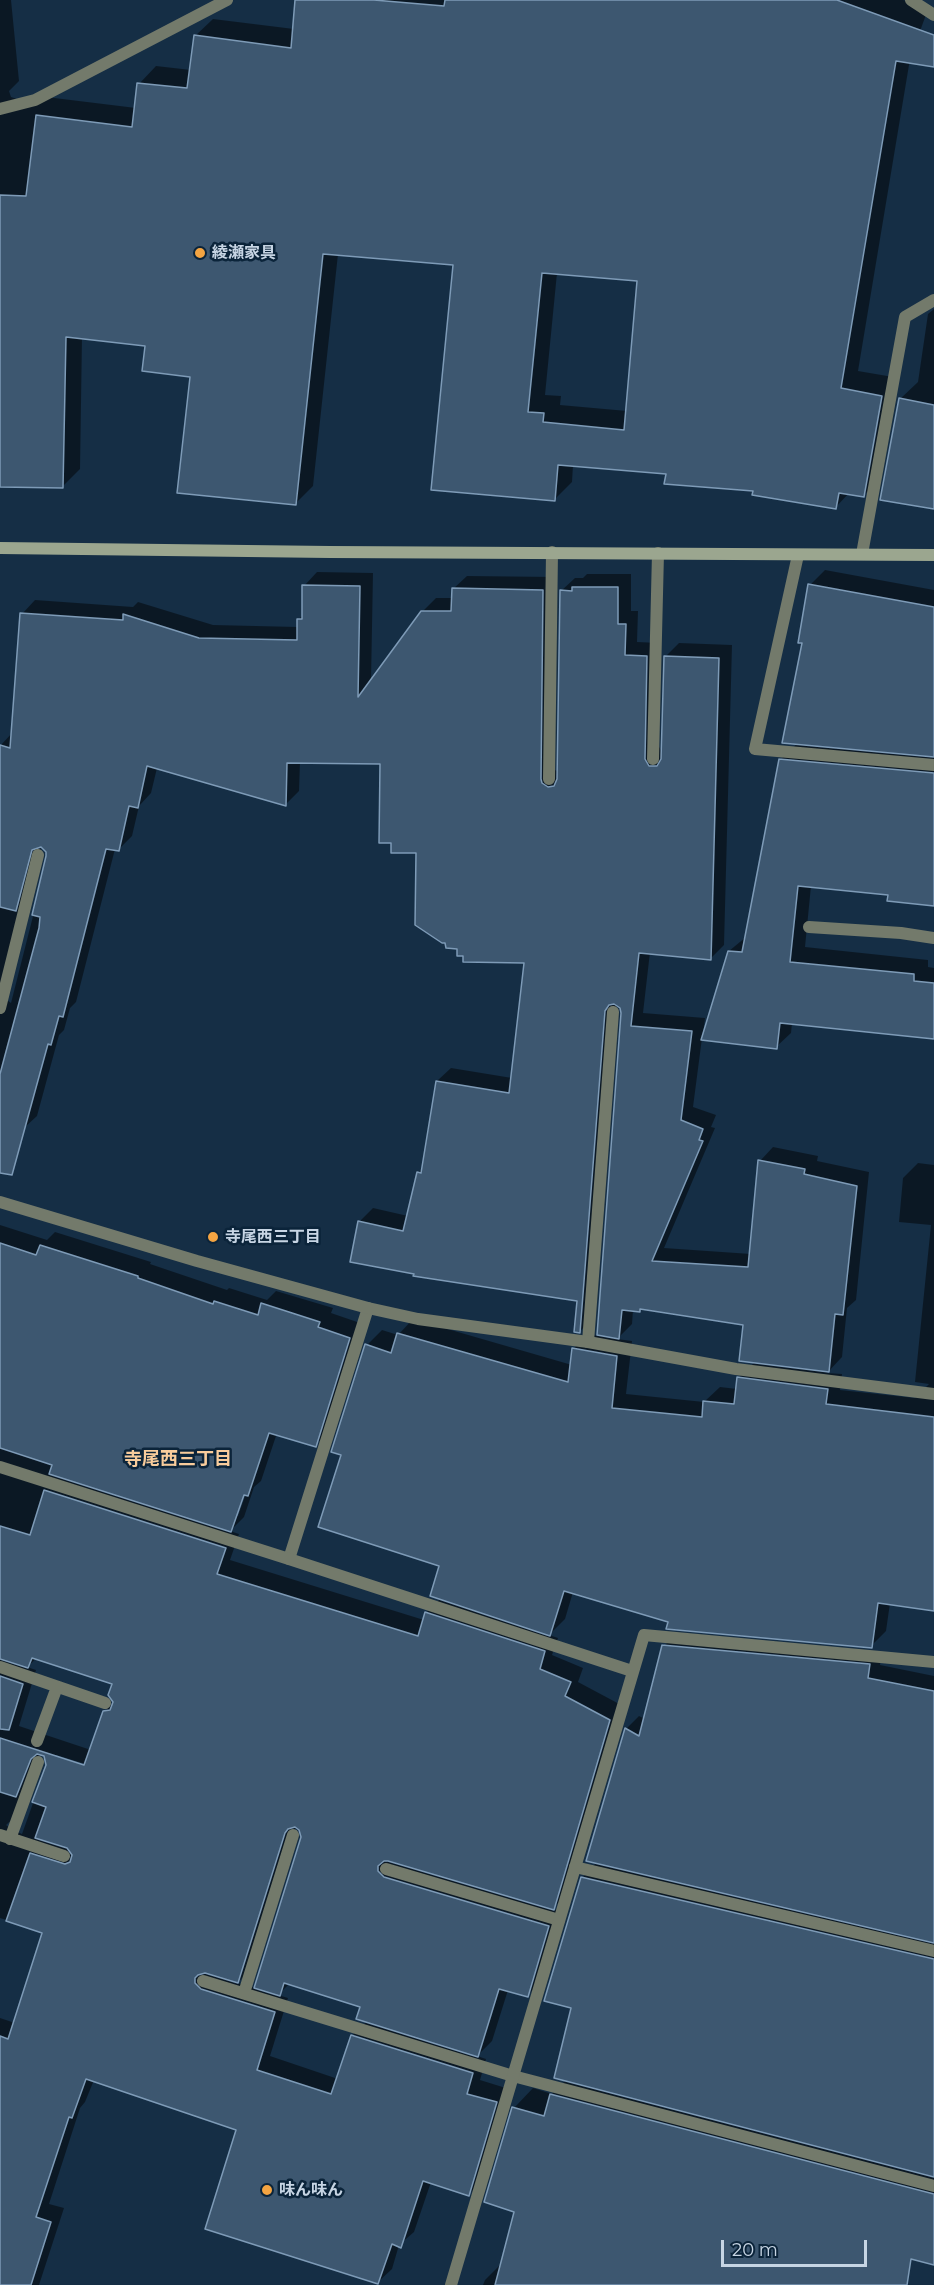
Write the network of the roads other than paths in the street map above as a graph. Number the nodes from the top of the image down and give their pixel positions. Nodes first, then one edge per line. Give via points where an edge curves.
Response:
1 (227, 0) edge
2 (911, 0) edge
3 (934, 15) edge
4 (0, 109) edge
5 (934, 300) edge
6 (0, 548) edge
7 (552, 552) junction
8 (658, 553) junction
9 (862, 554) junction
10 (798, 555) junction
11 (934, 555) edge
12 (653, 759) dead end
13 (934, 765) edge
14 (549, 779) dead end
15 (38, 855) dead end
16 (809, 927) dead end
17 (934, 938) edge
18 (0, 1008) edge
19 (613, 1012) dead end
20 (0, 1202) edge
21 (368, 1308) junction
22 (588, 1342) junction
23 (934, 1394) edge
24 (0, 1467) edge
25 (289, 1559) junction
26 (934, 1662) edge
27 (0, 1667) edge
28 (632, 1671) junction
29 (57, 1687) junction
30 (105, 1703) dead end
31 (37, 1741) dead end
32 (38, 1762) dead end
33 (293, 1835) dead end
34 (5, 1837) edge
35 (64, 1856) dead end
36 (574, 1867) junction
37 (386, 1869) dead end
38 (559, 1920) junction
39 (934, 1952) edge
40 (203, 1981) dead end
41 (244, 1993) junction
42 (513, 2076) junction
43 (934, 2186) edge
44 (451, 2285) edge

1 - 4 street via 35,100
2 - 3 street
5 - 9 street via 905,316
6 - 7 street
7 - 8 street
7 - 14 street
8 - 10 street
8 - 12 street
9 - 10 street
9 - 11 street
10 - 13 street via 755,748
15 - 18 street
16 - 17 street
19 - 22 street
20 - 21 street
21 - 22 street via 418,1319
21 - 25 street
22 - 23 street via 736,1369
24 - 25 street
25 - 28 street
26 - 28 street via 644,1635
27 - 29 street
28 - 36 street
29 - 30 street
29 - 31 street
32 - 34 street
33 - 41 street
34 - 35 street
36 - 38 street
36 - 39 street
37 - 38 street
38 - 42 street
40 - 41 street
41 - 42 street
42 - 43 street
42 - 44 street

